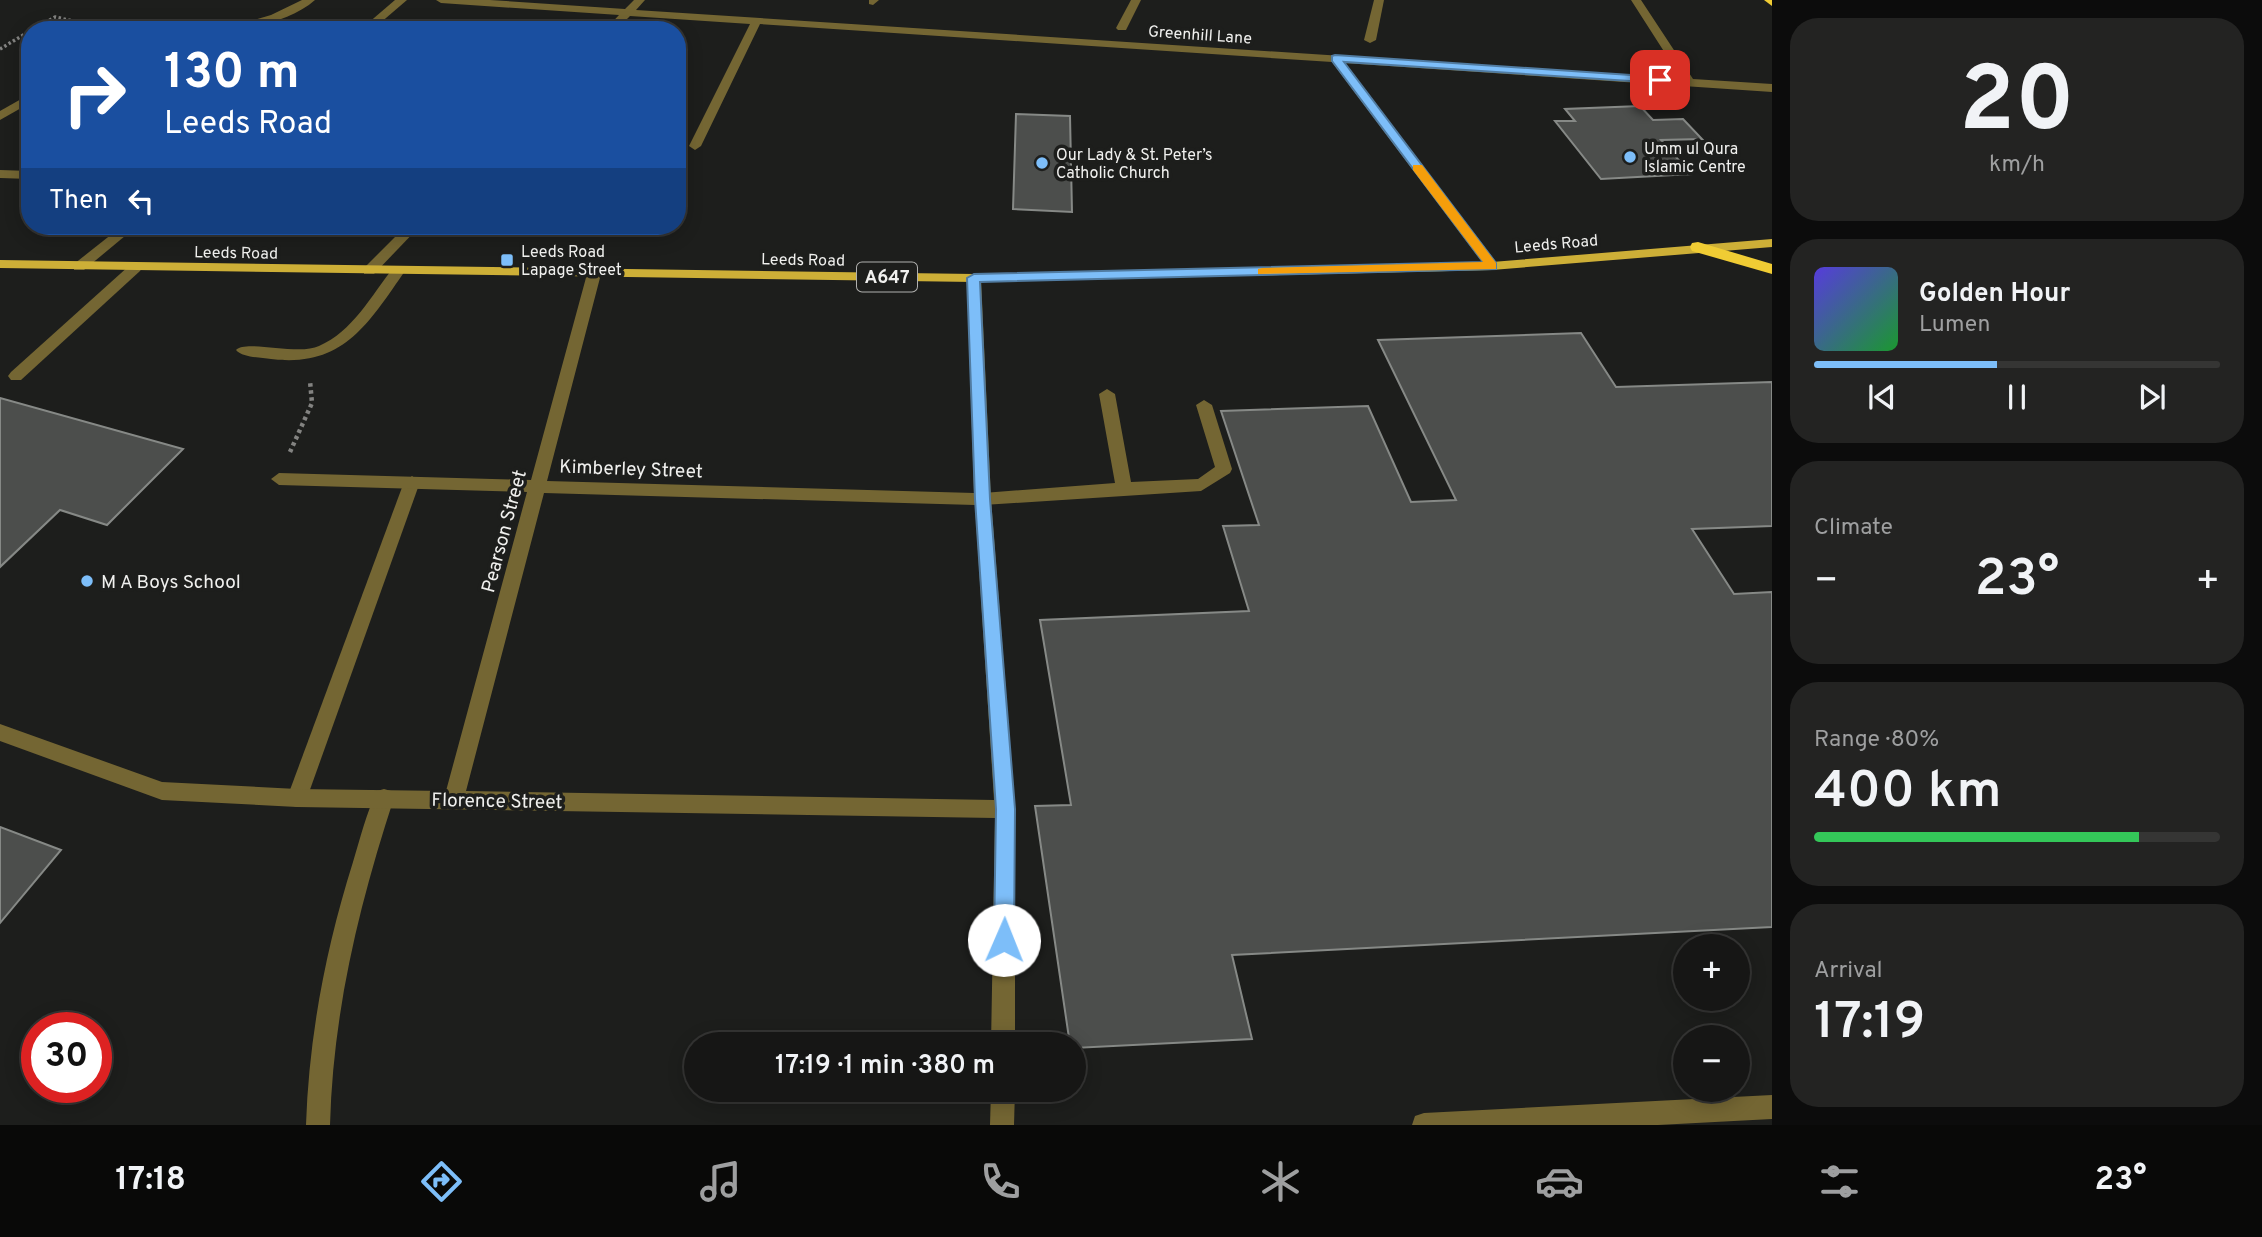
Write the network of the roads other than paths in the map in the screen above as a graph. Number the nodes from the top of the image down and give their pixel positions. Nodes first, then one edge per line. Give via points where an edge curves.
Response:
1 (310, 0) edge
2 (402, 0) edge
3 (441, 0) edge
4 (640, 0) edge
5 (1136, 0) edge
6 (1379, 0) edge
7 (1636, 0) edge
8 (626, 13) junction
9 (259, 21) edge
10 (376, 21) edge
11 (618, 21) edge
12 (756, 22) junction
13 (1122, 28) dead end
14 (1370, 40) dead end
15 (1335, 58) junction
16 (1688, 81) junction
17 (1772, 88) edge
18 (21, 103) edge
19 (0, 116) edge
20 (695, 146) dead end
21 (0, 174) edge
22 (21, 175) edge
23 (119, 235) edge
24 (404, 235) edge
25 (1772, 243) edge
26 (1698, 247) junction
27 (0, 264) edge
28 (1492, 266) junction
29 (79, 267) junction
30 (135, 268) junction
31 (1772, 269) edge
32 (369, 271) junction
33 (398, 271) junction
34 (594, 274) junction
35 (974, 278) junction
36 (243, 350) dead end
37 (16, 376) dead end
38 (1107, 394) dead end
39 (1204, 405) dead end
40 (279, 479) road end
41 (412, 482) junction
42 (537, 486) junction
43 (1124, 488) junction
44 (983, 499) junction
45 (0, 732) edge
46 (297, 797) junction
47 (384, 798) junction
48 (453, 799) junction
49 (1005, 809) junction
50 (1003, 1032) edge
51 (1003, 1102) edge
52 (1772, 1107) edge
53 (318, 1125) edge
54 (1002, 1125) edge
55 (1424, 1125) edge

1 - 9 street
2 - 10 street
3 - 8 street, Greenhill Lane
4 - 8 street
5 - 13 street
6 - 14 street
7 - 16 street
8 - 11 street
8 - 12 street, Greenhill Lane
12 - 15 street, Greenhill Lane
12 - 20 street
15 - 16 street, Greenhill Lane
15 - 28 street
16 - 17 street, Greenhill Lane
18 - 19 street
21 - 22 street
23 - 29 street
24 - 32 street
25 - 26 main road, Leeds Road / A647
26 - 28 main road, Leeds Road / A647
26 - 31 highway
27 - 29 main road, Leeds Road / A647
28 - 35 main road, Leeds Road / A647
29 - 30 main road, Leeds Road / A647
30 - 32 main road, Leeds Road / A647
30 - 37 street
32 - 33 main road, Leeds Road / A647
33 - 34 main road, Leeds Road / A647
33 - 36 street via 337,344 308,355
34 - 35 main road, Leeds Road / A647
34 - 42 street, Pearson Street
35 - 44 street
38 - 43 street
39 - 43 street, Kimberley Street via 1224,469 1201,485
40 - 41 street, Kimberley Street
41 - 42 street, Kimberley Street
41 - 46 street
42 - 44 street, Kimberley Street
42 - 48 street, Pearson Street
43 - 44 street, Kimberley Street
44 - 49 street
45 - 46 street, Florence Street via 162,791
46 - 47 street, Florence Street
47 - 48 street, Florence Street
47 - 53 street via 359,870 341,946 327,1022
48 - 49 street, Florence Street
49 - 50 street
51 - 54 street
52 - 55 street

